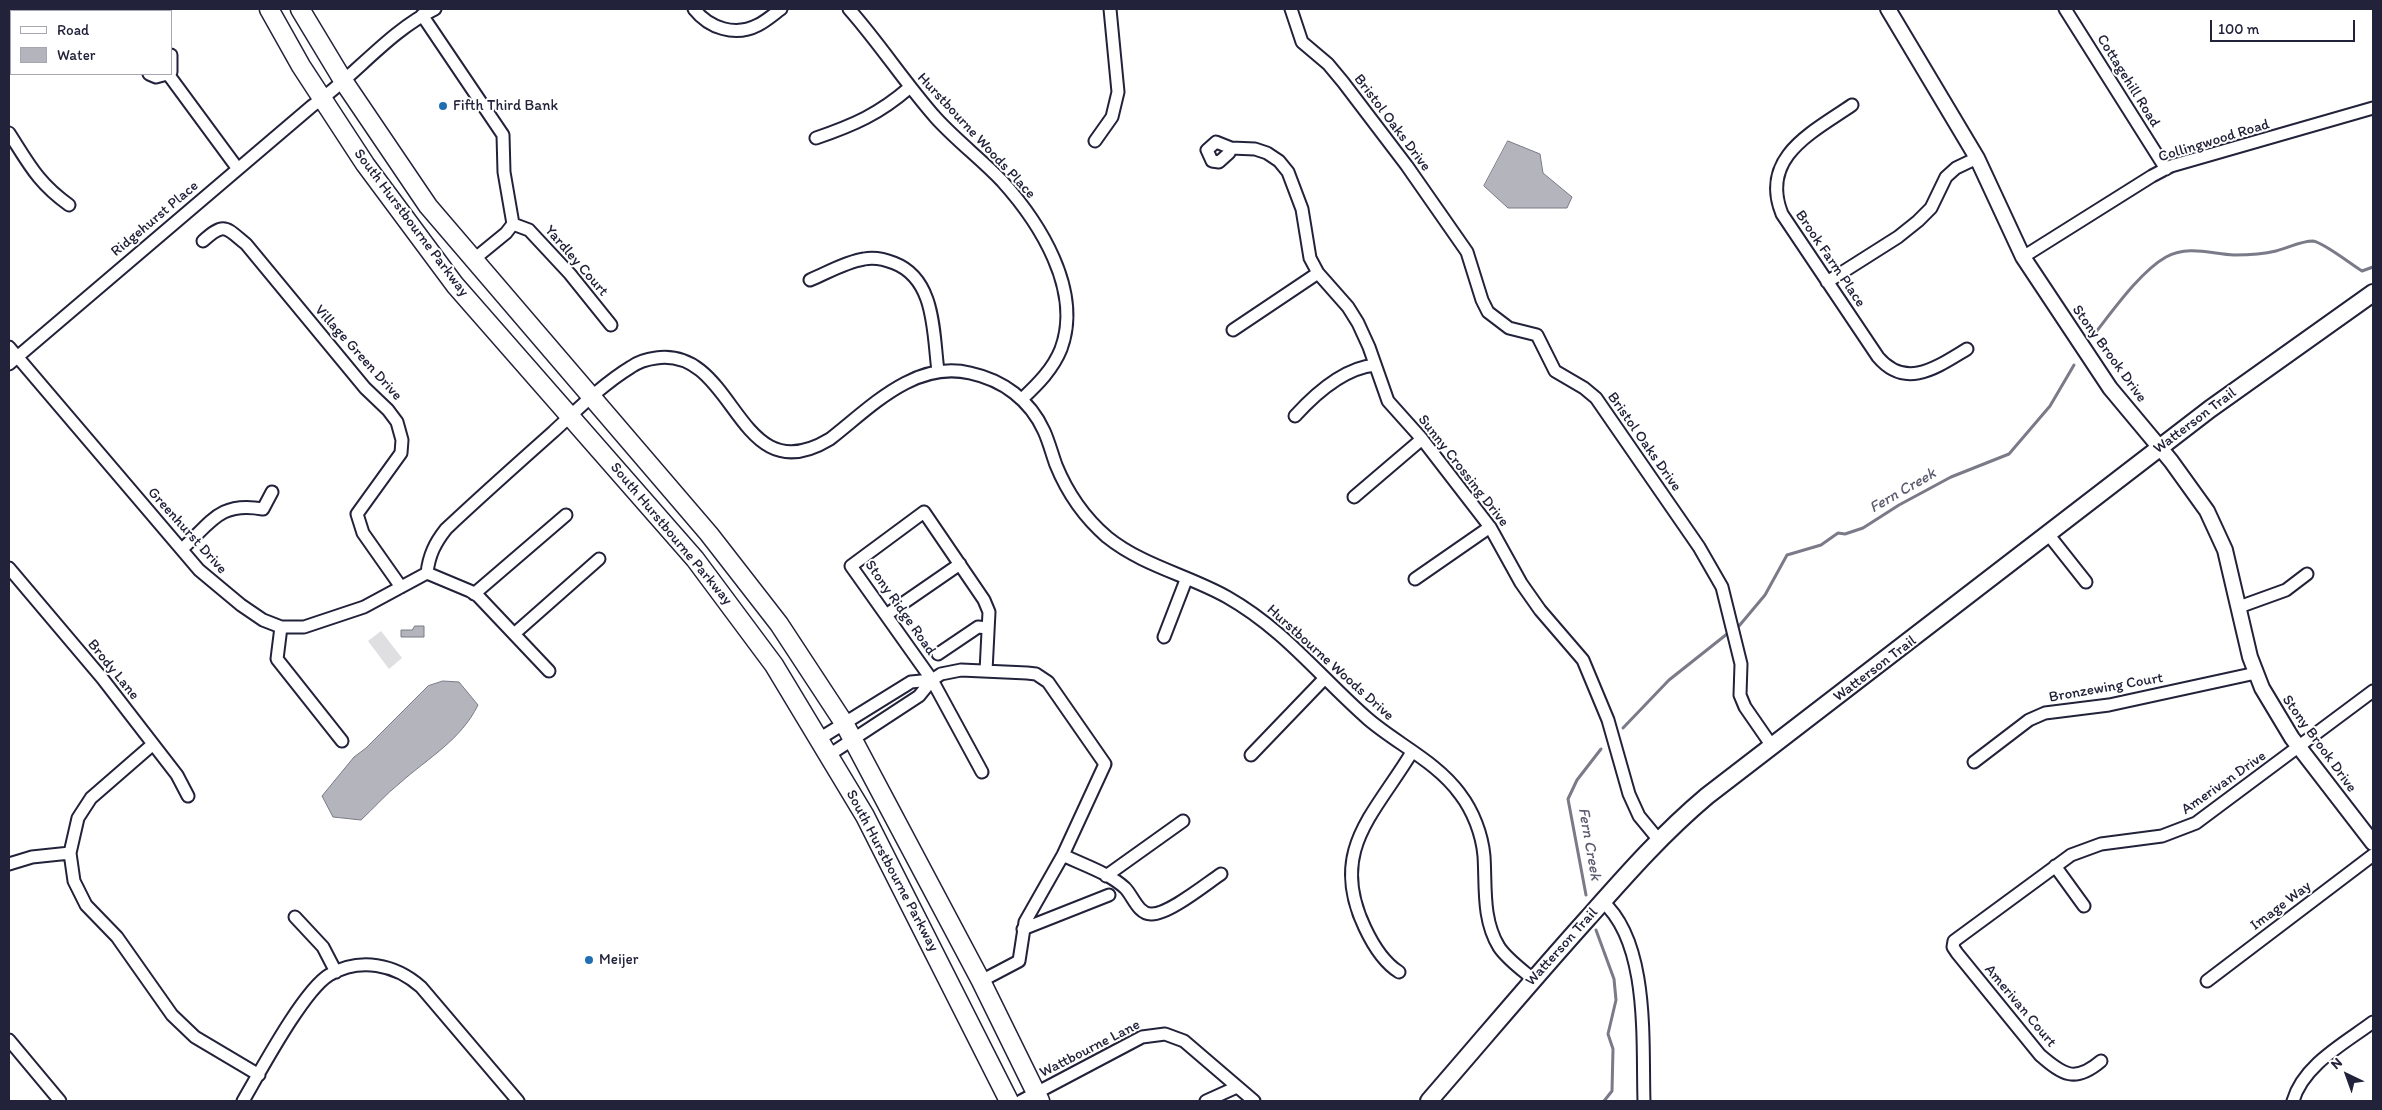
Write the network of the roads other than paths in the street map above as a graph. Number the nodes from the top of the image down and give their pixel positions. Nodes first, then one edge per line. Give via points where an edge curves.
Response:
1 (268, 9) edge
2 (300, 9) edge
3 (435, 9) edge
4 (694, 9) edge
5 (781, 9) edge
6 (849, 9) edge
7 (1110, 9) edge
8 (1292, 9) edge
9 (1888, 9) edge
10 (2065, 9) edge
11 (422, 15) junction
12 (170, 75) edge
13 (344, 82) junction
14 (909, 88) junction
15 (322, 99) junction
16 (1852, 105) dead end
17 (2373, 108) edge
18 (9, 133) edge
19 (816, 138) dead end
20 (1095, 141) dead end
21 (1231, 148) dead end
22 (1977, 158) junction
23 (238, 169) junction
24 (2166, 169) junction
25 (69, 205) dead end
26 (512, 224) junction
27 (203, 241) dead end
28 (2023, 257) junction
29 (473, 260) junction
30 (1318, 272) junction
31 (810, 280) dead end
32 (1827, 282) junction
33 (2373, 293) edge
34 (611, 325) dead end
35 (1233, 330) dead end
36 (9, 347) edge
37 (1967, 349) dead end
38 (13, 360) edge
39 (1375, 365) junction
40 (938, 371) junction
41 (592, 398) junction
42 (1022, 399) junction
43 (571, 416) junction
44 (1295, 416) dead end
45 (1422, 439) junction
46 (2160, 447) junction
47 (272, 492) dead end
48 (1354, 498) dead end
49 (566, 516) dead end
50 (1490, 527) junction
51 (2048, 534) junction
52 (182, 549) junction
53 (598, 559) dead end
54 (960, 564) junction
55 (9, 568) edge
56 (427, 573) junction
57 (2307, 574) dead end
58 (1415, 579) dead end
59 (1186, 580) junction
60 (2086, 582) dead end
61 (400, 587) junction
62 (474, 594) junction
63 (2239, 607) junction
64 (886, 615) junction
65 (281, 627) junction
66 (988, 628) junction
67 (514, 634) junction
68 (1164, 638) dead end
69 (938, 654) dead end
70 (550, 671) dead end
71 (986, 671) junction
72 (2256, 673) junction
73 (1324, 679) junction
74 (932, 680) junction
75 (2373, 691) edge
76 (844, 723) junction
77 (819, 738) junction
78 (853, 740) junction
79 (342, 741) dead end
80 (152, 745) junction
81 (1772, 746) junction
82 (2299, 747) junction
83 (1412, 752) junction
84 (829, 755) junction
85 (1251, 755) dead end
86 (1974, 762) dead end
87 (982, 772) dead end
88 (188, 796) dead end
89 (1183, 821) dead end
90 (1658, 840) junction
91 (2373, 843) edge
92 (70, 853) junction
93 (1063, 855) junction
94 (2373, 855) edge
95 (9, 864) edge
96 (2054, 866) junction
97 (1222, 874) dead end
98 (1106, 876) junction
99 (1109, 896) dead end
100 (1602, 901) junction
101 (2084, 906) dead end
102 (295, 917) dead end
103 (1023, 929) junction
104 (1953, 944) joint
105 (336, 972) junction
106 (1399, 972) dead end
107 (1532, 979) junction
108 (982, 981) junction
109 (2207, 981) dead end
110 (2373, 1022) edge
111 (9, 1040) edge
112 (2101, 1061) dead end
113 (259, 1075) junction
114 (1237, 1087) junction
115 (1032, 1099) edge
116 (60, 1101) edge
117 (243, 1101) edge
118 (518, 1101) edge
119 (1009, 1101) edge
120 (1206, 1101) edge
121 (1254, 1101) edge
122 (1429, 1101) edge
123 (1644, 1101) edge
124 (2293, 1101) edge

1 - 15 main road, South Hurstbourne Parkway
2 - 13 main road, South Hurstbourne Parkway
3 - 11 street, Ridgehurst Place
4 - 5 street via 713,26 732,30 758,25
6 - 14 street, Hurstbourne Woods Place via 873,36
7 - 20 street via 1118,92 1112,117
8 - 81 street, Bristol Oaks Drive via 1302,42 1343,82 1467,252 1488,312 1509,328 1537,335 1555,371 1596,398 1699,546 1722,587 1741,664 1742,701
9 - 22 street, Stony Brook Drive
10 - 24 street, Cottagehill Road
11 - 13 street, Ridgehurst Place
11 - 26 street via 503,136 504,172
12 - 23 street
13 - 15 street, Ridgehurst Place
13 - 29 main road, South Hurstbourne Parkway via 428,206
14 - 19 street via 861,122
14 - 42 street, Hurstbourne Woods Place via 951,135 992,171 1017,199 1038,228 1053,258 1064,292 1063,342 1047,374
15 - 23 street, Ridgehurst Place
15 - 43 main road, South Hurstbourne Parkway via 386,196 455,285
16 - 32 street, Brook Farm Place via 1802,140 1777,172 1775,189 1782,214
17 - 24 street, Collingwood Road
18 - 25 street via 40,181
21 - 30 street, Sunny Crossing Drive via 1255,149 1268,154 1288,172 1297,193 1307,244
22 - 28 street, Stony Brook Drive
22 - 32 street via 1946,177 1932,208 1918,221
23 - 38 street, Ridgehurst Place
24 - 28 street, Collingwood Road
26 - 29 street via 506,233
26 - 34 street, Yardley Court via 529,230
27 - 61 street, Village Green Drive via 215,230 222,227 230,229 365,388 395,417 402,440 401,453 357,514 363,533
28 - 46 street, Stony Brook Drive via 2110,388
29 - 41 main road, South Hurstbourne Parkway
30 - 35 street
30 - 39 street, Sunny Crossing Drive via 1358,323
31 - 40 street via 870,258 904,267 916,278 927,298
32 - 37 street, Brook Farm Place via 1890,370 1899,374 1919,373
33 - 46 main road, Watterson Trail
36 - 38 street, Greenhurst Drive
38 - 52 street, Greenhurst Drive
39 - 44 street via 1343,377 1324,389
39 - 45 street, Sunny Crossing Drive via 1388,401
40 - 41 street, Hurstbourne Woods Drive via 901,384 821,445 795,452 778,450 756,438 708,376 691,364 672,358 655,358 631,367
40 - 42 street, Hurstbourne Woods Drive via 957,371 988,378
41 - 43 street, Hurstbourne Woods Drive
41 - 76 main road, South Hurstbourne Parkway via 709,534 778,624
42 - 59 street, Hurstbourne Woods Drive via 1044,431 1070,492 1098,528 1134,556
43 - 56 street via 446,529 429,556
43 - 77 main road, South Hurstbourne Parkway via 695,559 738,614
45 - 48 street
45 - 50 street, Sunny Crossing Drive
46 - 51 main road, Watterson Trail
46 - 63 street, Stony Brook Drive via 2207,511 2219,533
47 - 52 street via 263,508 226,509
49 - 62 street
50 - 58 street
50 - 90 street, Sunny Crossing Drive via 1521,583 1583,660 1608,720 1629,794
51 - 60 street
51 - 81 main road, Watterson Trail
52 - 65 street, Greenhurst Drive via 219,588 263,620
53 - 67 street
54 - 64 street
54 - 64 street, Stony Ridge Road via 924,512 851,566
54 - 66 street, Stony Ridge Road via 984,600
55 - 80 street, Brody Lane via 102,678
56 - 61 street, Greenhurst Drive
56 - 62 street
57 - 63 street via 2286,590
59 - 68 street
59 - 73 street, Hurstbourne Woods Drive via 1226,597 1269,625
61 - 65 street, Greenhurst Drive via 364,607 315,624
62 - 67 street
63 - 72 street, Stony Brook Drive
64 - 74 street, Stony Ridge Road
65 - 79 street via 278,659
66 - 69 street via 978,627
66 - 71 street, Stony Ridge Road
67 - 70 street
71 - 74 street via 962,670 942,674
71 - 93 street via 1036,674 1043,678 1104,764
72 - 82 street, Stony Brook Drive via 2272,708
72 - 86 street, Bronzewing Court via 2109,705 2044,713
73 - 83 street, Hurstbourne Woods Drive via 1369,720
73 - 85 street
74 - 76 street via 911,682
74 - 78 street via 919,696
74 - 87 street, Stony Ridge Road
75 - 82 street, Amerivan Drive
76 - 77 street
76 - 78 main road, South Hurstbourne Parkway
77 - 84 main road, South Hurstbourne Parkway
78 - 84 street
78 - 108 main road, South Hurstbourne Parkway
80 - 88 street, Brody Lane via 177,775
80 - 92 street via 91,798 78,818
81 - 90 main road, Watterson Trail via 1707,796
82 - 91 street, Stony Brook Drive
82 - 96 street, Amerivan Drive via 2214,812 2183,830 2156,838 2101,844 2079,850
83 - 106 street via 1365,825 1351,865 1350,887 1360,917 1375,948
83 - 107 street, Hurstbourne Woods Drive via 1454,786 1472,814 1484,853 1486,911 1492,933 1507,956
84 - 119 main road, South Hurstbourne Parkway via 865,816
89 - 98 street
90 - 100 main road, Watterson Trail
92 - 95 street via 32,856
92 - 113 street via 74,881 86,905 117,937 172,1015 196,1037
93 - 98 street
93 - 103 street
94 - 109 street, Image Way
96 - 101 street
96 - 104 street, Amerivan Drive
97 - 98 street via 1164,911 1152,914 1142,912 1125,889
99 - 103 street
100 - 107 main road, Watterson Trail
100 - 123 street via 1618,921 1638,976
102 - 105 street via 323,947
103 - 108 street via 1019,961
104 - 112 street, Amerivan Court via 2016,1026 2054,1067 2075,1075 2090,1070
105 - 113 street via 310,993
105 - 118 street via 351,966 380,965 407,975 421,987
107 - 122 main road, Watterson Trail
108 - 115 main road, South Hurstbourne Parkway
110 - 124 street via 2316,1066 2303,1081
111 - 116 street
113 - 117 street
114 - 115 street, Wattbourne Lane via 1184,1041 1165,1034 1153,1034 1142,1037
114 - 120 street
114 - 121 street, Wattbourne Lane

